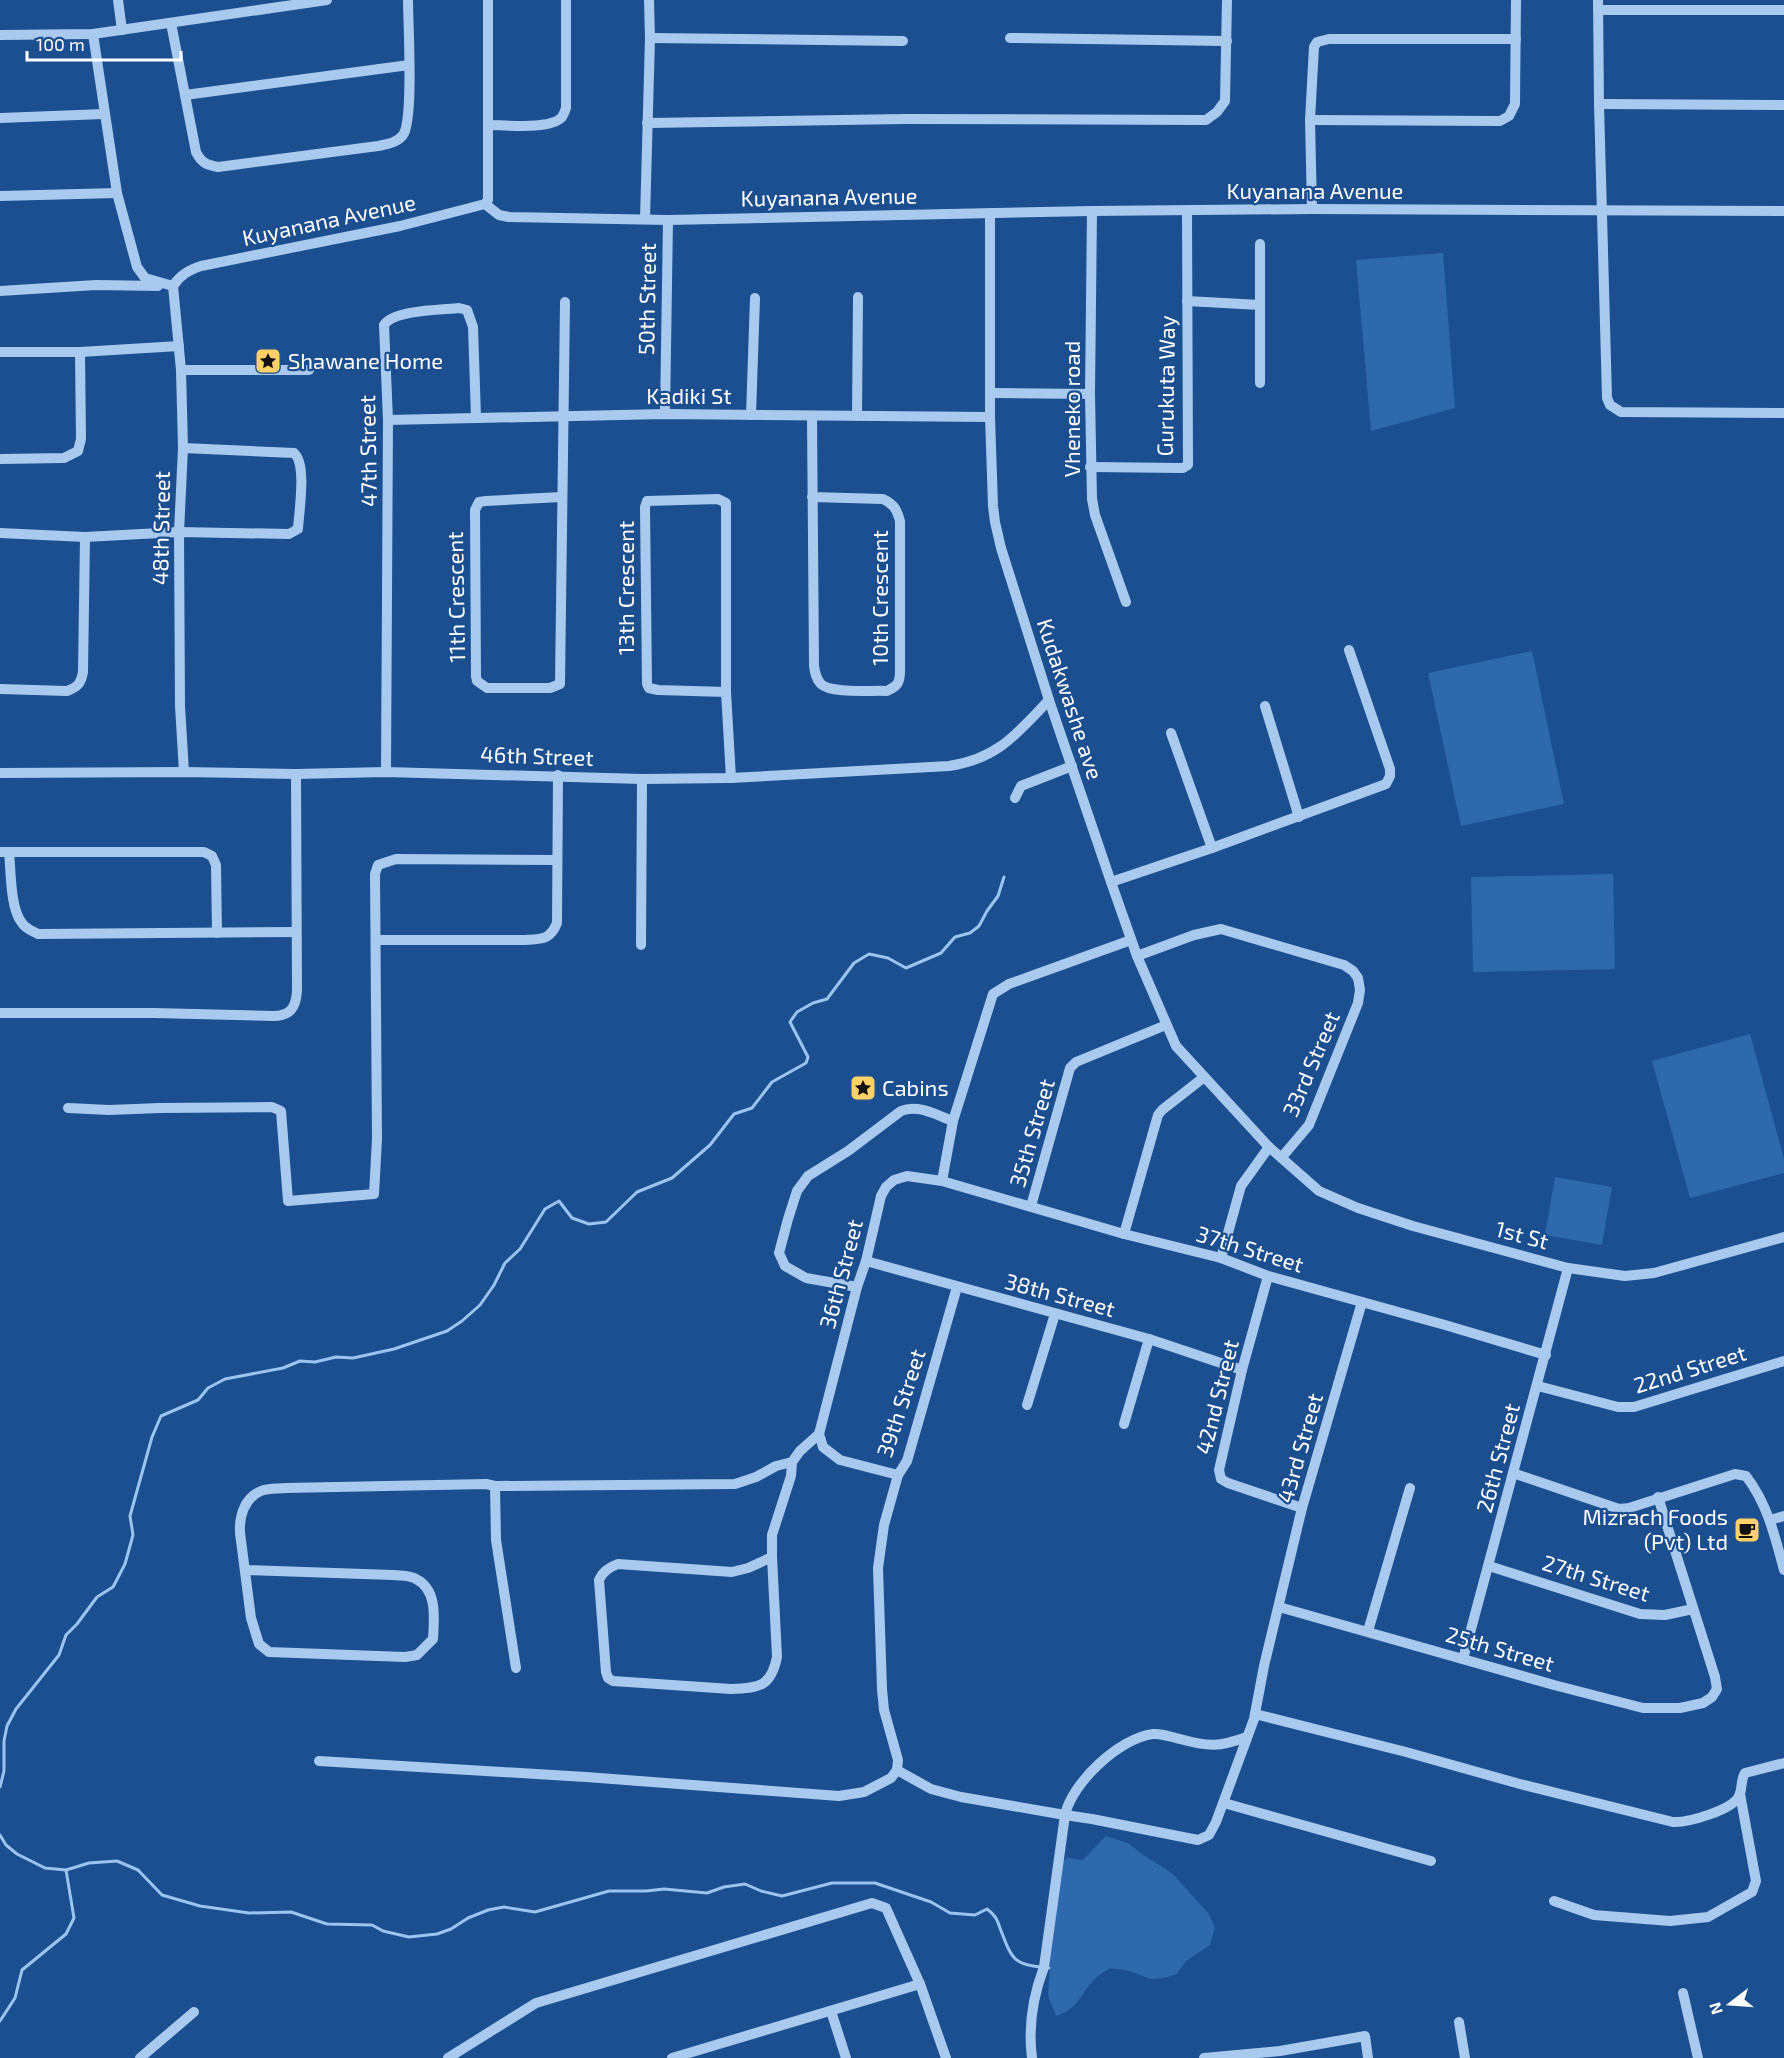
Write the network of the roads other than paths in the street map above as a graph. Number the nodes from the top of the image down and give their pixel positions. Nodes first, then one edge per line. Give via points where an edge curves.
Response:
1 (118, 0) edge
2 (327, 0) edge
3 (408, 0) edge
4 (488, 0) edge
5 (566, 0) edge
6 (649, 0) edge
7 (1227, 0) edge
8 (1516, 0) edge
9 (1598, 5) edge
10 (1784, 10) edge
11 (171, 23) junction
12 (122, 30) junction
13 (93, 34) junction
14 (0, 35) edge
15 (650, 38) junction
16 (1010, 38) dead end
17 (1516, 39) junction
18 (903, 41) dead end
19 (1227, 41) junction
20 (409, 65) junction
21 (185, 95) junction
22 (1599, 104) junction
23 (1784, 105) edge
24 (104, 114) junction
25 (0, 118) edge
26 (1310, 120) junction
27 (647, 123) junction
28 (489, 124) junction
29 (117, 193) junction
30 (0, 196) edge
31 (485, 204) junction
32 (1311, 209) junction
33 (1601, 210) junction
34 (1092, 211) junction
35 (1187, 211) junction
36 (1784, 211) edge
37 (990, 213) junction
38 (645, 219) junction
39 (668, 220) junction
40 (1260, 244) dead end
41 (173, 286) junction
42 (0, 291) edge
43 (858, 297) dead end
44 (755, 298) dead end
45 (1187, 301) junction
46 (565, 302) dead end
47 (1260, 305) junction
48 (179, 346) junction
49 (0, 352) edge
50 (80, 352) junction
51 (181, 370) junction
52 (309, 370) dead end
53 (1260, 383) dead end
54 (991, 393) junction
55 (1090, 394) junction
56 (1784, 413) edge
57 (665, 414) junction
58 (751, 415) junction
59 (563, 416) junction
60 (857, 416) junction
61 (476, 417) junction
62 (813, 417) junction
63 (990, 417) junction
64 (388, 420) junction
65 (183, 448) junction
66 (0, 459) edge
67 (1090, 467) junction
68 (561, 497) junction
69 (812, 497) junction
70 (0, 532) edge
71 (179, 532) junction
72 (86, 537) junction
73 (1126, 603) dead end
74 (1349, 650) dead end
75 (0, 689) edge
76 (726, 692) junction
77 (1049, 700) junction
78 (1265, 706) dead end
79 (1171, 733) dead end
80 (1071, 766) junction
81 (184, 772) junction
82 (386, 772) junction
83 (0, 773) edge
84 (296, 774) junction
85 (558, 775) junction
86 (642, 778) junction
87 (730, 778) junction
88 (1015, 798) dead end
89 (1299, 817) junction
90 (1212, 848) junction
91 (5, 852) edge
92 (556, 860) junction
93 (1111, 882) junction
94 (296, 932) junction
95 (217, 933) junction
96 (376, 940) junction
97 (1131, 940) junction
98 (641, 945) dead end
99 (1137, 956) junction
100 (0, 1013) edge
101 (1166, 1025) junction
102 (1203, 1078) junction
103 (69, 1108) dead end
104 (953, 1121) junction
105 (1269, 1148) junction
106 (1282, 1157) junction
107 (942, 1181) junction
108 (1031, 1206) junction
109 (1124, 1234) junction
110 (1784, 1238) edge
111 (1221, 1258) junction
112 (867, 1262) junction
113 (1568, 1268) junction
114 (1268, 1276) junction
115 (857, 1287) junction
116 (957, 1287) junction
117 (1362, 1302) junction
118 (1055, 1314) junction
119 (1149, 1339) junction
120 (1546, 1355) junction
121 (1784, 1361) edge
122 (1242, 1370) junction
123 (1538, 1386) junction
124 (1027, 1405) dead end
125 (1124, 1424) dead end
126 (819, 1434) junction
127 (792, 1461) junction
128 (1513, 1473) junction
129 (898, 1475) junction
130 (495, 1486) junction
131 (1410, 1488) dead end
132 (1658, 1497) junction
133 (1302, 1508) junction
134 (1784, 1516) edge
135 (1770, 1520) junction
136 (772, 1557) junction
137 (1489, 1566) junction
138 (246, 1570) junction
139 (1784, 1570) edge
140 (1279, 1606) junction
141 (1693, 1609) junction
142 (1368, 1631) junction
143 (1463, 1659) junction
144 (516, 1668) dead end
145 (1255, 1714) junction
146 (1247, 1737) junction
147 (319, 1761) dead end
148 (1784, 1763) edge
149 (897, 1770) junction
150 (1740, 1794) junction
151 (1224, 1803) junction
152 (1065, 1815) junction
153 (1431, 1861) dead end
154 (1554, 1901) dead end
155 (920, 1984) junction
156 (1683, 1993) dead end
157 (831, 2011) junction
158 (194, 2012) dead end
159 (1459, 2022) dead end
160 (1280, 2054) edge
161 (140, 2058) edge
162 (448, 2058) edge
163 (672, 2058) edge
164 (846, 2058) edge
165 (946, 2058) edge
166 (1032, 2058) edge
167 (1204, 2058) edge
168 (1368, 2058) edge
169 (1465, 2058) edge
170 (1698, 2058) edge

1 - 12 street
2 - 11 street
3 - 20 street
4 - 28 street
5 - 28 street via 566,108 561,118 542,125
6 - 15 street
7 - 19 street
8 - 17 street
9 - 10 street
9 - 22 street
11 - 12 street
11 - 21 street
12 - 13 street
13 - 14 street
13 - 24 street
15 - 18 street
15 - 27 street
16 - 19 street
17 - 26 street via 1322,40 1314,47
17 - 26 street via 1515,105 1509,116 1500,121
19 - 27 street via 1225,101 1206,120
20 - 21 street
20 - 21 street via 405,133 398,141 378,146 218,167 208,165 196,152
22 - 23 street
22 - 33 street
24 - 25 street
24 - 29 street
26 - 32 street
27 - 38 street
28 - 31 street
29 - 30 street
29 - 41 street via 137,267 145,278
31 - 38 street, Kuyanana Avenue via 509,217
31 - 41 street, Kuyanana Avenue via 400,226 201,266 189,270
32 - 33 street, Kuyanana Avenue
32 - 35 street, Kuyanana Avenue
33 - 36 street, Kuyanana Avenue
33 - 56 street via 1610,405 1622,412
34 - 35 street, Kuyanana Avenue
34 - 37 street, Kuyanana Avenue
34 - 55 street, Vheneko road
35 - 45 street, Gurukuta Way
37 - 39 street, Kuyanana Avenue
37 - 54 street, Kudakwashe ave
38 - 39 street, Kuyanana Avenue
39 - 57 street, 50th Street
40 - 47 street
41 - 42 street via 96,285
41 - 48 street, 48th Street
43 - 60 street
44 - 58 street
45 - 47 street
45 - 67 street, Gurukuta Way via 1188,465
46 - 59 street, 11th Crescent
47 - 53 street
48 - 50 street
48 - 51 street, 48th Street
49 - 50 street
50 - 66 street via 78,451 64,458
51 - 52 street
51 - 65 street, 48th Street
54 - 55 street
54 - 63 street, Kudakwashe ave
55 - 67 street, Vheneko road
57 - 58 street, Kadiki St
57 - 59 street, Kadiki St
58 - 62 street, Kadiki St
59 - 61 street, Kadiki St
59 - 68 street, 11th Crescent
60 - 62 street, Kadiki St
60 - 63 street, Kadiki St
61 - 64 street, Kadiki St
61 - 64 street, 47th Street via 473,327 467,310 459,308 400,315 384,325
62 - 69 street, 10th Crescent
63 - 77 street, Kudakwashe ave via 995,522
64 - 82 street, 47th Street
65 - 71 street, 48th Street
65 - 71 street via 294,453 300,457 301,492 298,529 294,533
67 - 73 street, Vheneko road via 1095,515
68 - 68 street, 11th Crescent via 560,684 550,688 487,688 476,676 475,510 479,502
69 - 69 street, 10th Crescent via 816,677 830,689 887,691 900,682 898,513 893,504 883,499
70 - 72 street
71 - 72 street
71 - 81 street, 48th Street
72 - 75 street via 81,682 67,691
74 - 89 street via 1390,776 1386,784
76 - 76 street, 13th Crescent via 726,503 718,499 647,501 647,684 658,690
76 - 87 street, 13th Crescent
77 - 80 street, Kudakwashe ave
77 - 87 street, 46th Street via 1018,733 972,762
78 - 89 street
79 - 90 street
80 - 88 street via 1021,786
80 - 93 street, Kudakwashe ave
81 - 83 street, 46th Street
81 - 84 street, 46th Street
82 - 84 street, 46th Street
82 - 85 street, 46th Street
84 - 94 street
85 - 86 street, 46th Street
85 - 92 street
86 - 87 street, 46th Street
86 - 98 street
89 - 90 street
90 - 93 street
91 - 95 street via 20,922 38,934
91 - 95 street via 204,852 212,856 216,865
92 - 96 street via 556,922 546,938
92 - 96 street via 396,859 378,866
93 - 97 street, Kudakwashe ave
94 - 95 street
94 - 100 street via 296,1002 282,1016
96 - 103 street via 374,1194 288,1201 281,1111 272,1107
97 - 99 street, Kudakwashe ave
97 - 104 street via 1009,984 993,994
99 - 101 street, Kudakwashe ave
99 - 106 street, 33rd Street via 1194,934 1221,929 1353,971 1360,990 1358,1003 1309,1125
101 - 102 street, Kudakwashe ave via 1176,1046
101 - 108 street, 35th Street via 1076,1062 1070,1068
102 - 105 street, Kudakwashe ave
102 - 109 street via 1158,1115
104 - 107 street
104 - 115 street via 910,1107 901,1111 808,1176 797,1191 779,1253 785,1266 806,1278
105 - 106 street, 1st St
105 - 111 street via 1241,1186
106 - 113 street, 1st St via 1319,1191 1358,1208
107 - 108 street, 37th Street
107 - 112 street, 36th Street via 907,1176 886,1187
108 - 109 street, 37th Street
109 - 111 street, 37th Street
110 - 113 street, 1st St via 1639,1275
111 - 114 street, 37th Street
112 - 115 street, 36th Street
112 - 116 street, 38th Street
113 - 120 street, 26th Street
114 - 117 street, 37th Street
114 - 122 street, 42nd Street
115 - 126 street, 36th Street
116 - 118 street, 38th Street
116 - 129 street, 39th Street via 907,1461
117 - 120 street, 37th Street
117 - 133 street, 43rd Street
118 - 119 street, 38th Street
118 - 124 street
119 - 122 street, 38th Street
119 - 125 street
120 - 123 street, 26th Street
121 - 123 street, 22nd Street via 1634,1407 1618,1407
122 - 133 street, 42nd Street via 1221,1479
123 - 128 street, 26th Street
126 - 127 street
126 - 129 street, 39th Street via 823,1447 840,1460
127 - 130 street via 735,1484
127 - 136 street via 772,1535
128 - 132 street via 1619,1509
128 - 137 street, 26th Street
129 - 149 street via 884,1525 878,1568 882,1689
130 - 138 street via 262,1491 250,1499 240,1520
130 - 144 street via 496,1540
131 - 142 street
132 - 135 street via 1735,1474 1746,1476
132 - 141 street
133 - 140 street, 43rd Street
134 - 135 street
135 - 139 street
136 - 136 street via 777,1657 774,1673 762,1685 730,1689 608,1678 599,1580 610,1567 618,1564 732,1572
137 - 141 street, 27th Street via 1640,1614 1665,1615
137 - 143 street, 26th Street
138 - 138 street via 251,1618 259,1644 269,1652 405,1657 417,1655 433,1639 432,1598 427,1586 415,1578
140 - 142 street, 25th Street
140 - 145 street, 43rd Street
141 - 143 street, 25th Street via 1716,1689 1712,1697 1692,1706 1643,1708
142 - 143 street, 25th Street
145 - 146 street, 43rd Street
145 - 150 street via 1673,1822 1733,1804
146 - 151 street, 43rd Street
146 - 152 street via 1217,1746 1155,1733 1137,1737 1096,1767 1078,1787
147 - 149 street via 839,1796 864,1792 891,1778
148 - 150 street via 1745,1773
149 - 152 street, 43rd Street via 931,1789
150 - 154 street via 1756,1881 1752,1892 1736,1902 1708,1917 1670,1921 1594,1915
151 - 152 street, 43rd Street via 1209,1835 1198,1840
151 - 153 street
152 - 166 street via 1044,1967 1035,1991
155 - 157 street
155 - 162 street via 886,1908 872,1903 536,2003
155 - 165 street
156 - 170 street
157 - 163 street
157 - 164 street
158 - 161 street
159 - 169 street
160 - 167 street
160 - 168 street via 1365,2036

